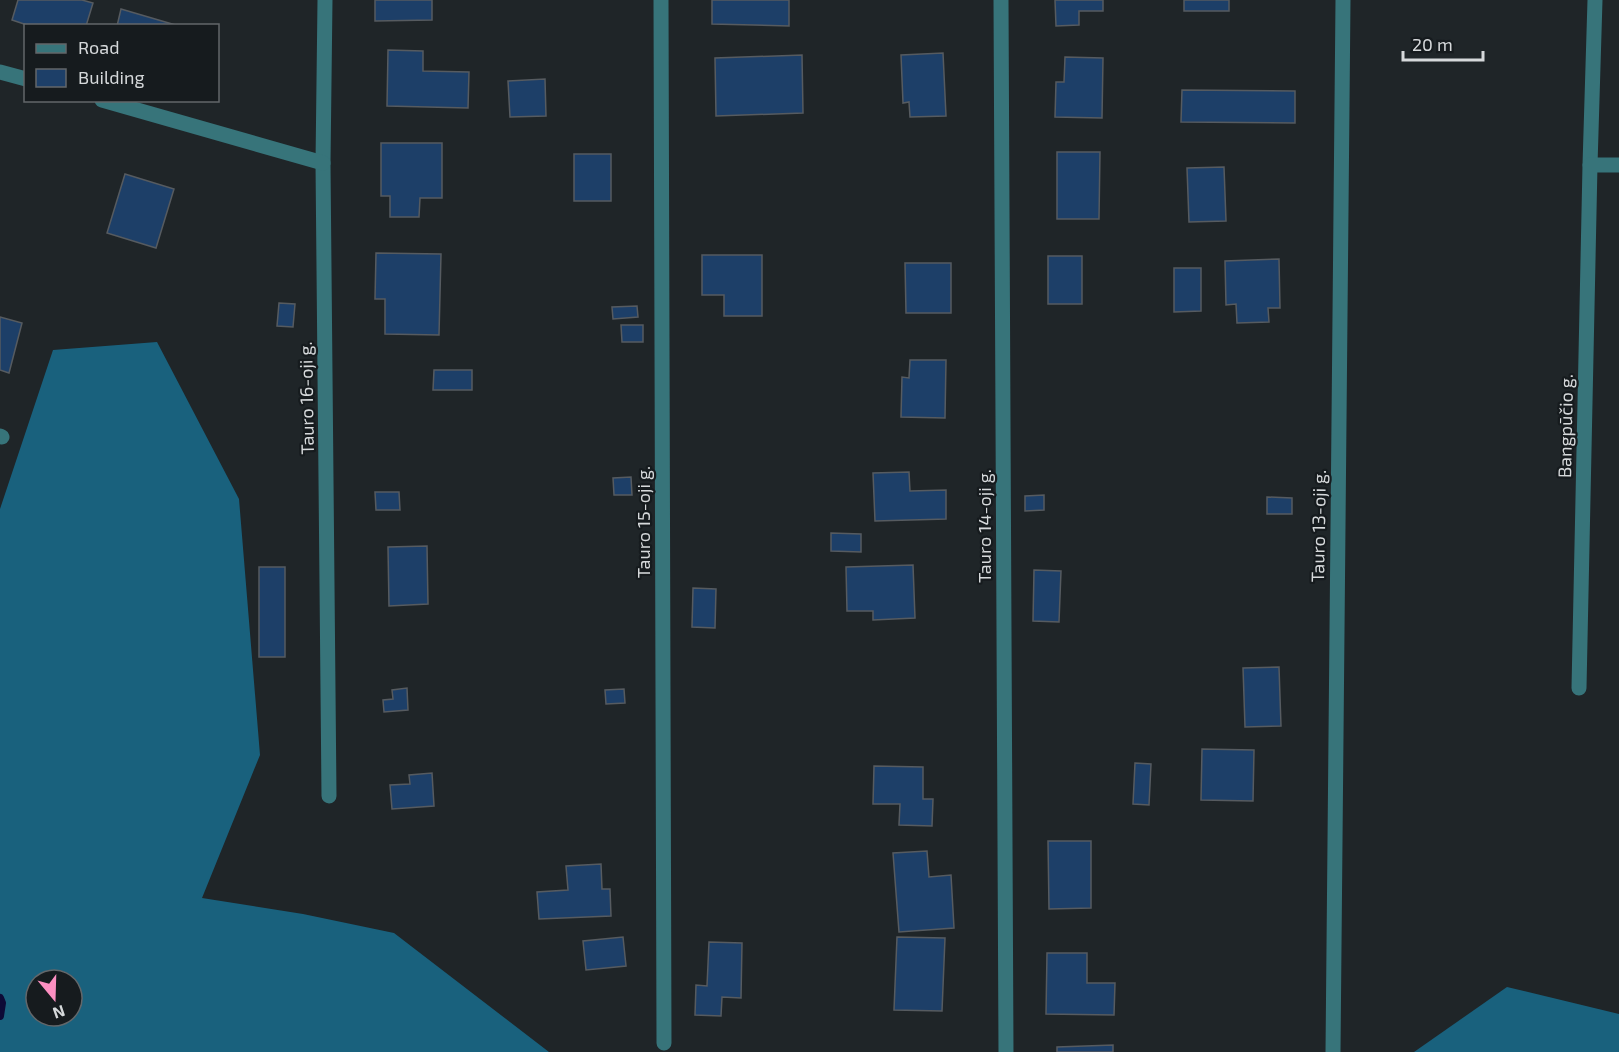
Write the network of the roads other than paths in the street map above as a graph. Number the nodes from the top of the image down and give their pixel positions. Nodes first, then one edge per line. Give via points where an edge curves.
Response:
1 (325, 0) edge
2 (660, 0) edge
3 (1000, 0) edge
4 (1343, 0) edge
5 (1595, 0) edge
6 (0, 72) edge
7 (24, 78) edge
8 (109, 102) edge
9 (323, 163) junction
10 (1590, 165) junction
11 (1619, 165) edge
12 (1579, 688) dead end
13 (329, 796) dead end
14 (664, 1043) dead end
15 (1006, 1052) edge
16 (1333, 1052) edge

1 - 9 street, Tauro 16-oji g.
2 - 14 street, Tauro 15-oji g.
3 - 15 street, Tauro 14-oji g.
4 - 16 street, Tauro 13-oji g.
5 - 10 street, Bangpūčio g.
6 - 7 street
8 - 9 street
9 - 13 street, Tauro 16-oji g.
10 - 11 street
10 - 12 street, Bangpūčio g.

